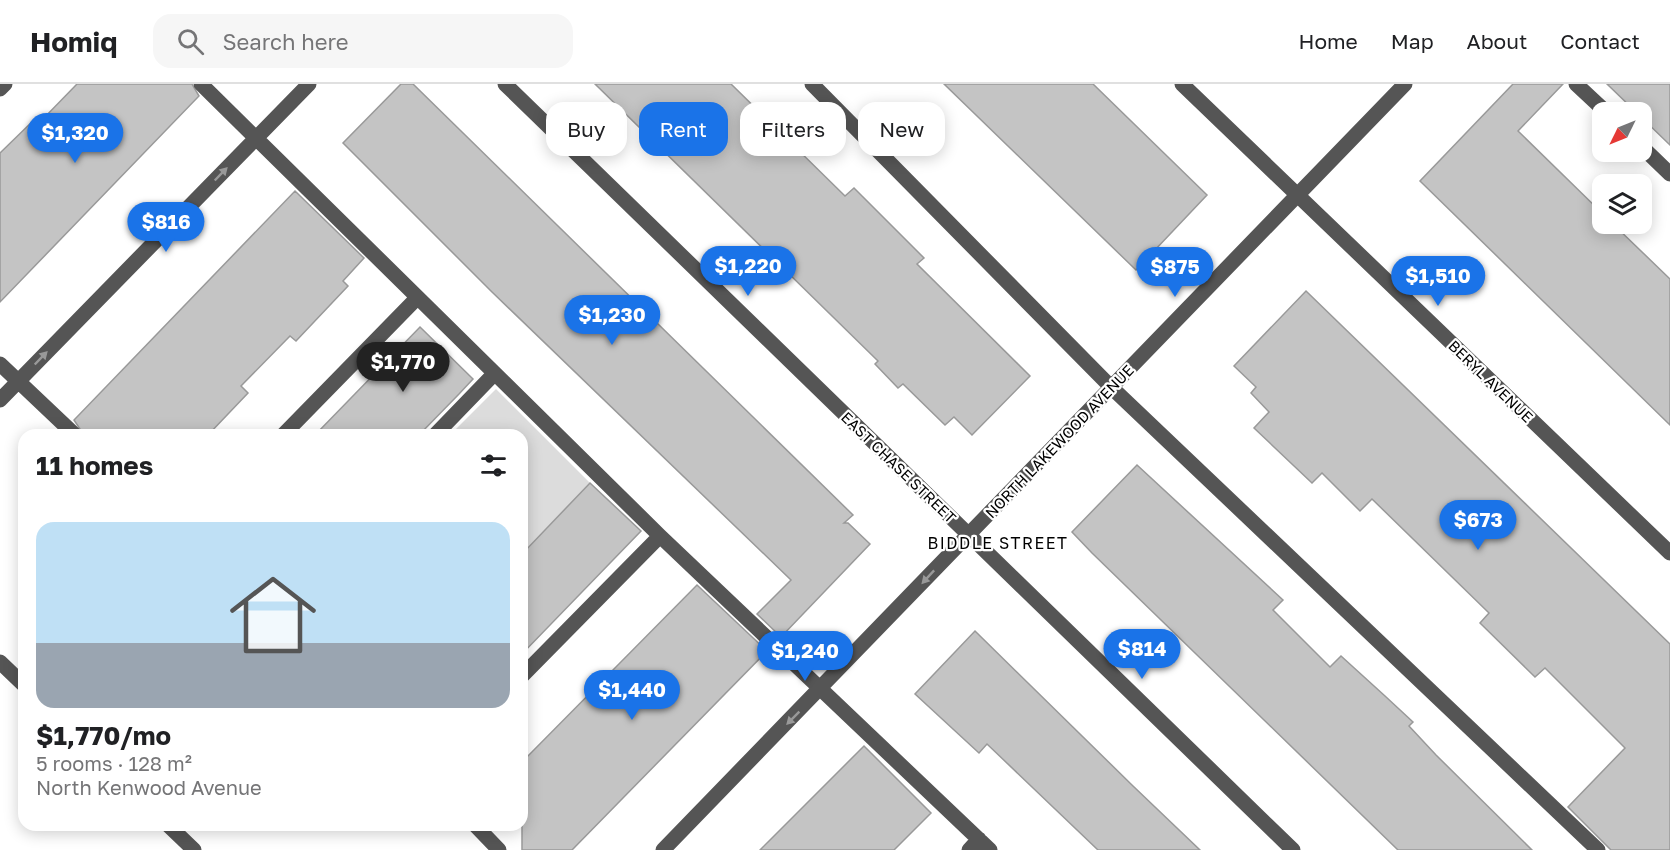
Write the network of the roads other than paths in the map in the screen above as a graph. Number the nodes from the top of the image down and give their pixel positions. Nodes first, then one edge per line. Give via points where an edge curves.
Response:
1 (4, 84) edge
2 (201, 84) edge
3 (309, 84) edge
4 (505, 84) edge
5 (812, 84) edge
6 (1182, 84) edge
7 (1405, 84) edge
8 (1576, 84) edge
9 (0, 89) edge
10 (1595, 102) edge
11 (256, 137) junction
12 (1652, 157) edge
13 (1670, 174) edge
14 (1298, 195) junction
15 (417, 298) junction
16 (0, 364) edge
17 (494, 374) junction
18 (19, 381) junction
19 (1111, 387) junction
20 (0, 400) edge
21 (69, 429) edge
22 (289, 429) edge
23 (441, 429) edge
24 (968, 534) junction
25 (660, 536) junction
26 (1670, 553) edge
27 (0, 662) edge
28 (528, 670) edge
29 (18, 679) edge
30 (820, 691) junction
31 (174, 831) edge
32 (481, 831) edge
33 (979, 846) edge
34 (194, 850) edge
35 (499, 850) edge
36 (663, 850) edge
37 (1293, 850) edge
38 (1598, 850) edge

1 - 9 street
2 - 11 street
3 - 11 street
4 - 24 street, EAST CHASE STREET
5 - 19 street
6 - 14 street, BERYL AVENUE
7 - 14 street, NORTH LAKEWOOD AVENUE
8 - 10 street
11 - 15 street
18 -> 11 street
12 - 13 street
14 - 19 street, NORTH LAKEWOOD AVENUE
14 - 26 street, BERYL AVENUE
15 - 17 street
15 - 22 street
16 - 18 street
17 - 23 street
17 - 25 street
18 - 20 street
18 - 21 street
19 - 24 street, NORTH LAKEWOOD AVENUE
19 - 38 street
24 -> 30 street, NORTH LAKEWOOD AVENUE
24 - 37 street, EAST CHASE STREET
25 - 28 street
25 - 30 street
27 - 29 street
30 - 33 street
30 -> 36 street, NORTH LAKEWOOD AVENUE
31 - 34 street
32 - 35 street

